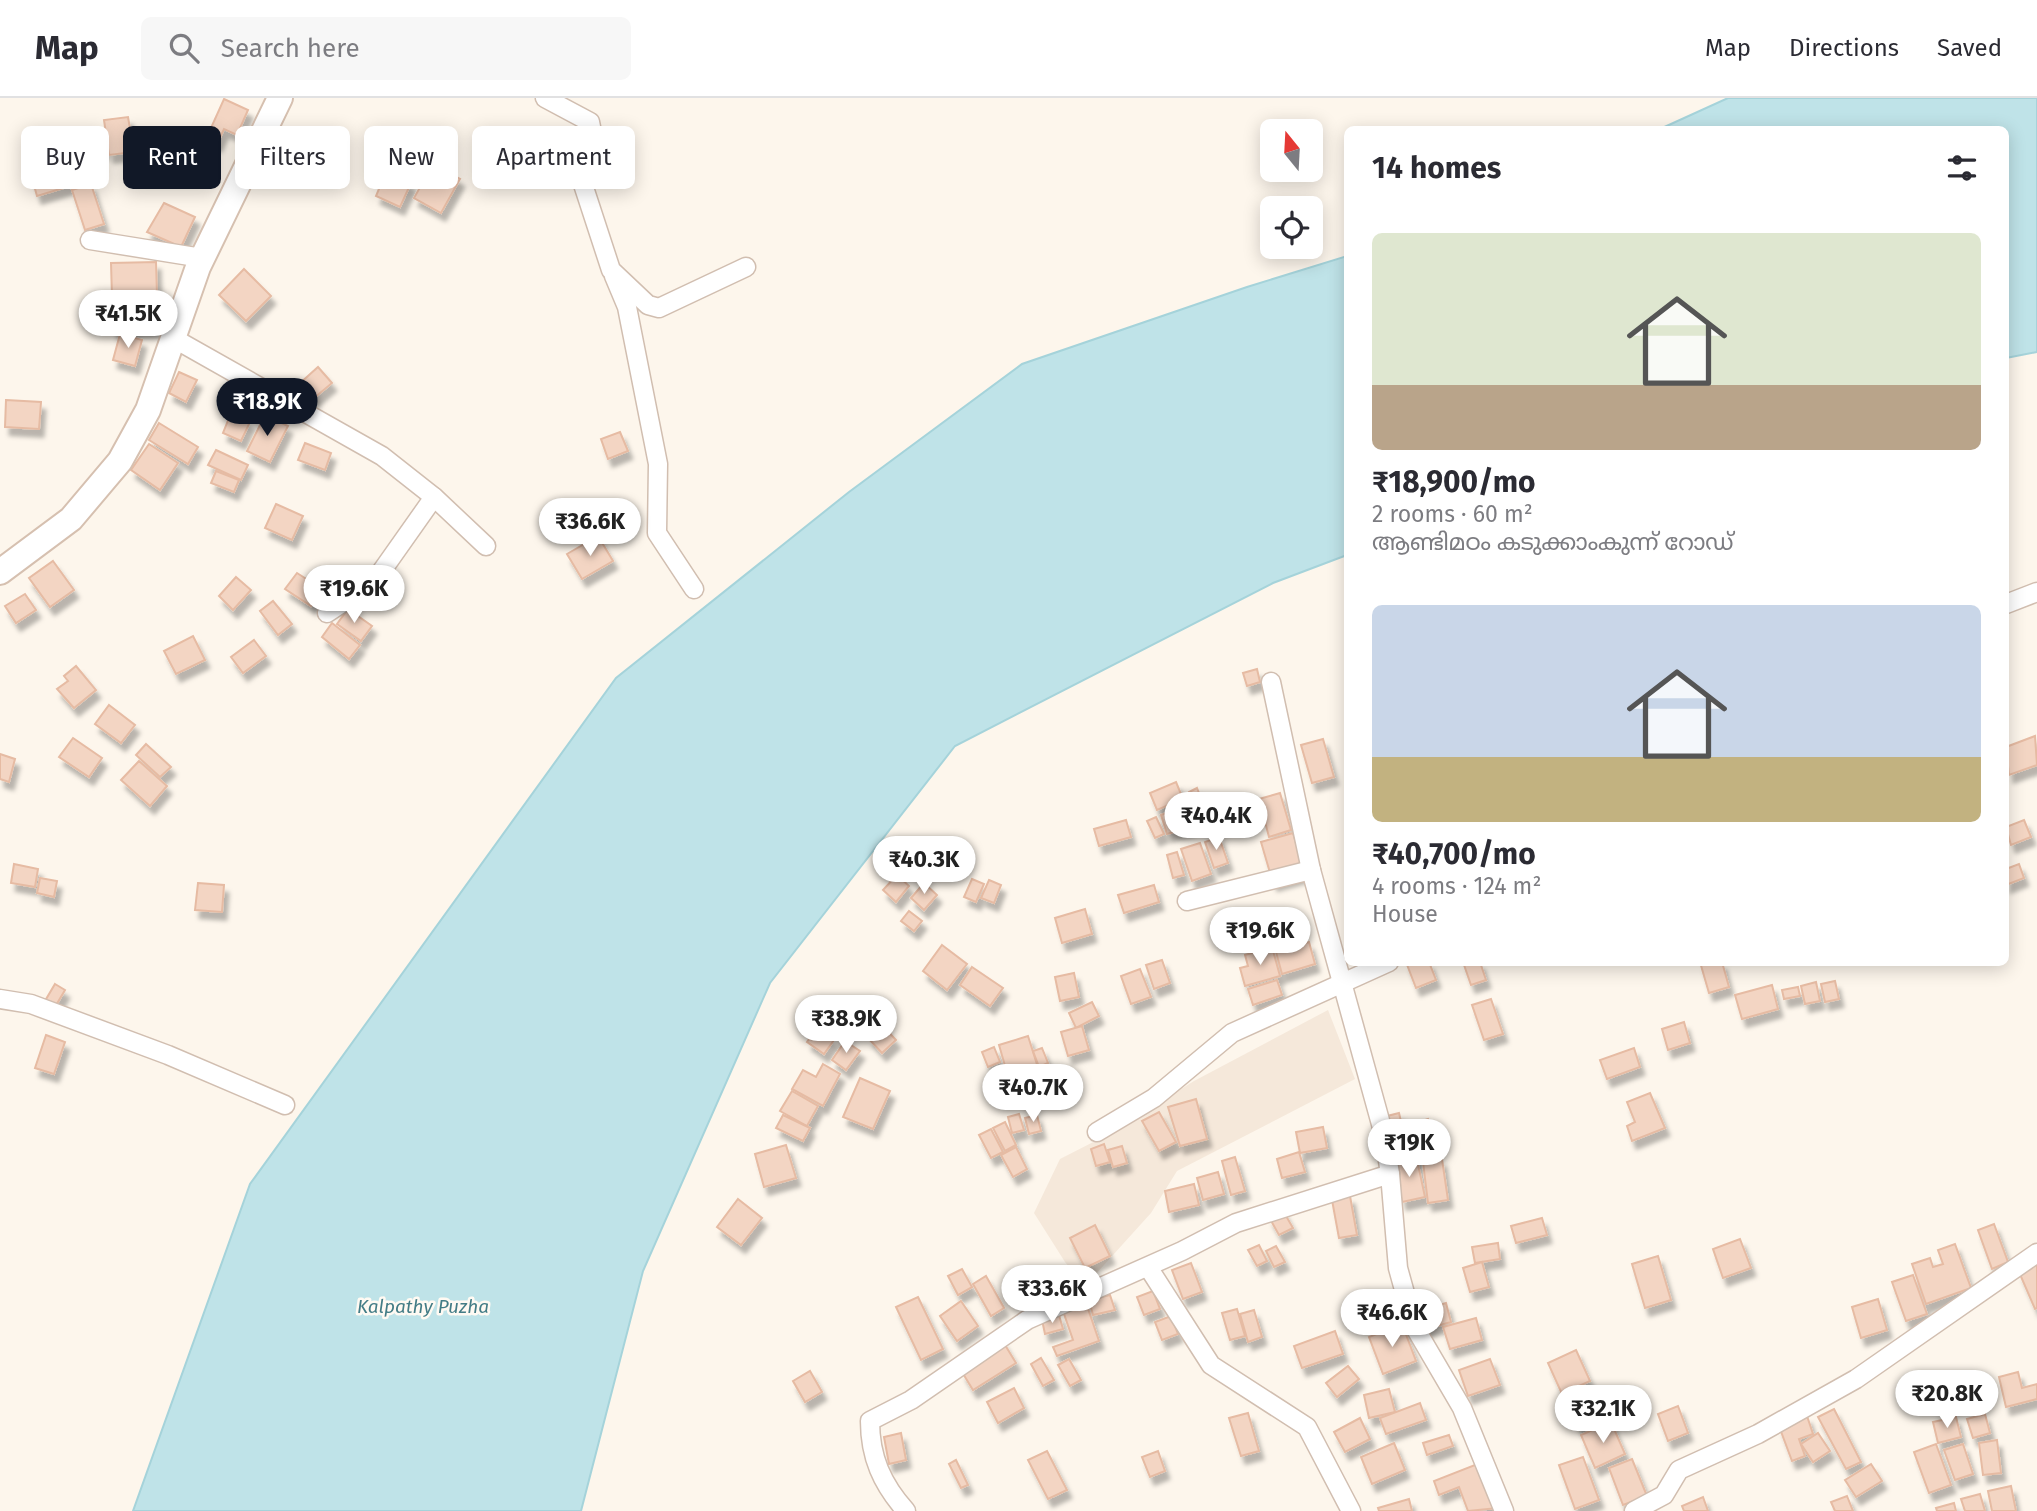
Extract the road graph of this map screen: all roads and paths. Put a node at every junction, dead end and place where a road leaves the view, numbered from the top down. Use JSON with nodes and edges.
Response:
{"nodes":[{"id":1,"x":280,"y":98,"type":"edge"},
{"id":2,"x":545,"y":98,"type":"edge"},
{"id":3,"x":90,"y":240,"type":"dead end"},
{"id":4,"x":202,"y":258,"type":"junction"},
{"id":5,"x":746,"y":267,"type":"dead end"},
{"id":6,"x":611,"y":270,"type":"junction"},
{"id":7,"x":173,"y":338,"type":"junction"},
{"id":8,"x":434,"y":497,"type":"junction"},
{"id":9,"x":486,"y":546,"type":"dead end"},
{"id":10,"x":0,"y":572,"type":"edge"},
{"id":11,"x":694,"y":589,"type":"dead end"},
{"id":12,"x":2037,"y":592,"type":"edge"},
{"id":13,"x":2009,"y":603,"type":"edge"},
{"id":14,"x":327,"y":613,"type":"dead end"},
{"id":15,"x":1271,"y":682,"type":"dead end"},
{"id":16,"x":1311,"y":870,"type":"junction"},
{"id":17,"x":1187,"y":901,"type":"dead end"},
{"id":18,"x":1380,"y":966,"type":"edge"},
{"id":19,"x":1340,"y":983,"type":"junction"},
{"id":20,"x":0,"y":999,"type":"edge"},
{"id":21,"x":285,"y":1105,"type":"dead end"},
{"id":22,"x":1097,"y":1132,"type":"dead end"},
{"id":23,"x":1390,"y":1174,"type":"junction"},
{"id":24,"x":2037,"y":1253,"type":"edge"},
{"id":25,"x":1148,"y":1266,"type":"junction"},
{"id":26,"x":906,"y":1511,"type":"edge"},
{"id":27,"x":1351,"y":1511,"type":"edge"},
{"id":28,"x":1504,"y":1511,"type":"edge"},
{"id":29,"x":1634,"y":1511,"type":"edge"}],
"edges":[{"from":1,"to":4,"type":"street"},
{"from":2,"to":6,"type":"street"},
{"from":3,"to":4,"type":"street"},
{"from":4,"to":7,"type":"street"},
{"from":5,"to":6,"type":"street"},
{"from":6,"to":11,"type":"street"},
{"from":7,"to":8,"type":"street"},
{"from":7,"to":10,"type":"street"},
{"from":8,"to":9,"type":"street"},
{"from":8,"to":14,"type":"street"},
{"from":12,"to":13,"type":"street"},
{"from":15,"to":16,"type":"street"},
{"from":16,"to":17,"type":"street"},
{"from":16,"to":19,"type":"street"},
{"from":18,"to":19,"type":"street"},
{"from":19,"to":22,"type":"street"},
{"from":19,"to":23,"type":"street"},
{"from":20,"to":21,"type":"street"},
{"from":23,"to":25,"type":"street"},
{"from":23,"to":28,"type":"street"},
{"from":24,"to":29,"type":"street"},
{"from":25,"to":26,"type":"street"},
{"from":25,"to":27,"type":"street"}]}
